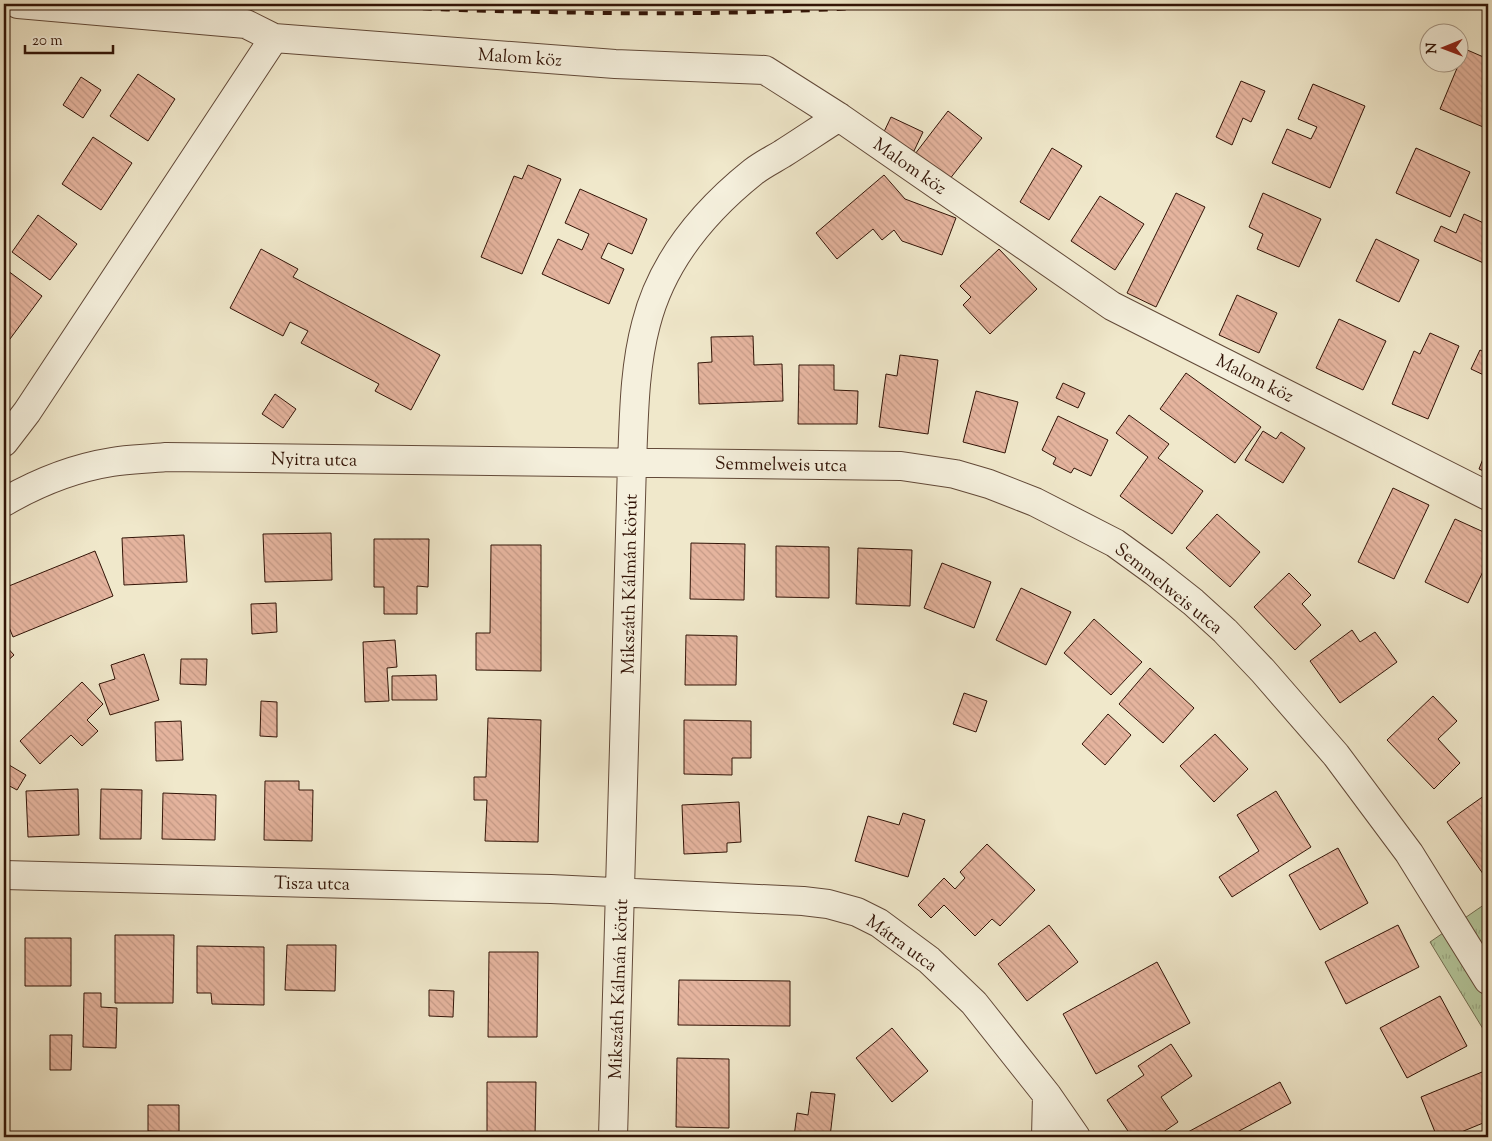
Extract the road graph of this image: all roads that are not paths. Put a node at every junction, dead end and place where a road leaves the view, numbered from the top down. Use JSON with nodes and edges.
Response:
{"nodes":[{"id":1,"x":18,"y":4,"type":"edge"},
{"id":2,"x":274,"y":38,"type":"junction"},
{"id":3,"x":839,"y":117,"type":"junction"},
{"id":4,"x":4,"y":442,"type":"edge"},
{"id":5,"x":632,"y":463,"type":"junction"},
{"id":6,"x":1488,"y":496,"type":"edge"},
{"id":7,"x":4,"y":502,"type":"edge"},
{"id":8,"x":4,"y":875,"type":"edge"},
{"id":9,"x":621,"y":893,"type":"junction"},
{"id":10,"x":1488,"y":980,"type":"edge"},
{"id":11,"x":1047,"y":1096,"type":"junction"},
{"id":12,"x":613,"y":1137,"type":"edge"},
{"id":13,"x":1046,"y":1137,"type":"edge"},
{"id":14,"x":1076,"y":1137,"type":"edge"}],
"edges":[{"from":1,"to":2,"type":"street"},
{"from":2,"to":3,"type":"street","name":"Malom köz"},
{"from":2,"to":4,"type":"street"},
{"from":3,"to":5,"type":"street","name":"Mikszáth Kálmán körút"},
{"from":3,"to":6,"type":"street","name":"Malom köz"},
{"from":5,"to":7,"type":"street","name":"Nyitra utca"},
{"from":5,"to":9,"type":"street","name":"Mikszáth Kálmán körút"},
{"from":5,"to":10,"type":"street","name":"Semmelweis utca"},
{"from":8,"to":9,"type":"street","name":"Tisza utca"},
{"from":9,"to":11,"type":"street","name":"Mátra utca"},
{"from":9,"to":12,"type":"street","name":"Mikszáth Kálmán körút"},
{"from":11,"to":13,"type":"street"},
{"from":11,"to":14,"type":"street","name":"Mátra utca"}]}
